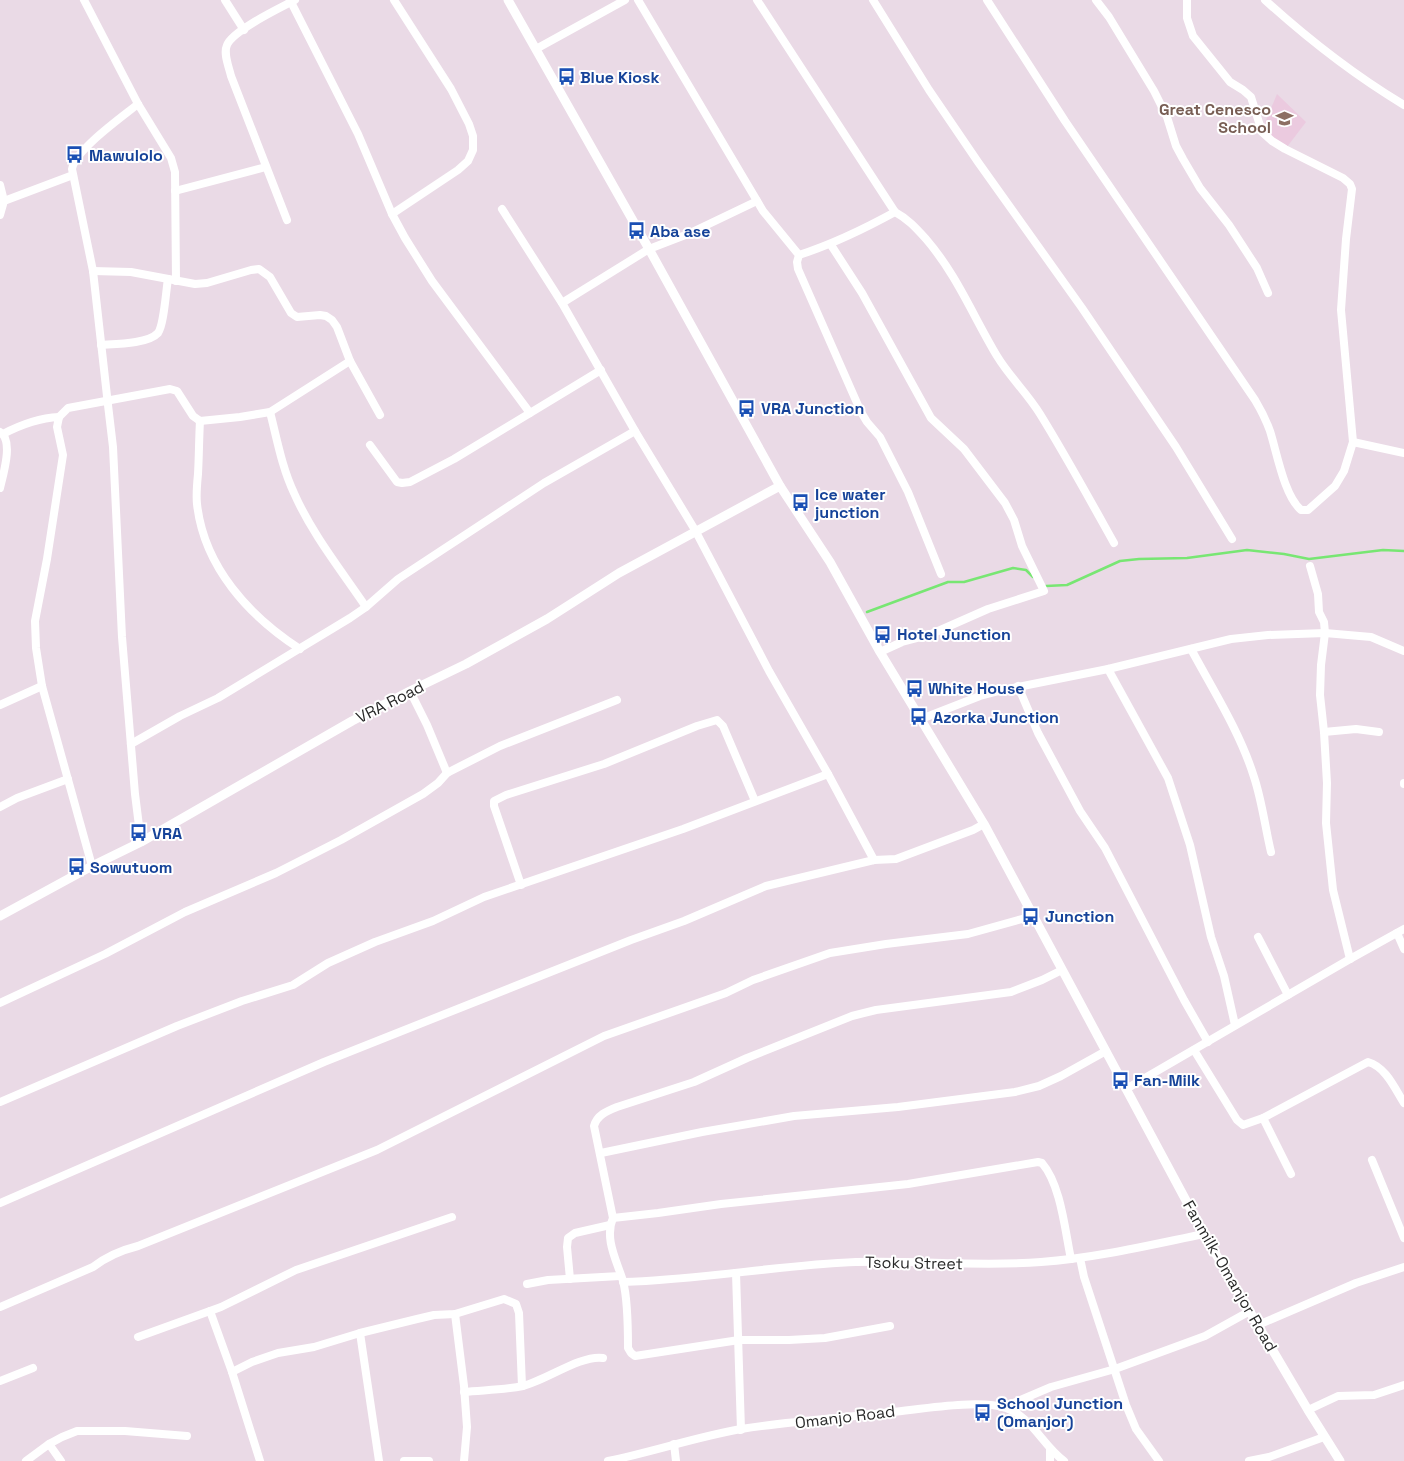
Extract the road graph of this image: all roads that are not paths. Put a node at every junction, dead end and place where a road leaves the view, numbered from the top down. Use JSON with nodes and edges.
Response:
{"nodes":[{"id":1,"x":84,"y":0,"type":"edge"},
{"id":2,"x":225,"y":0,"type":"edge"},
{"id":3,"x":394,"y":0,"type":"edge"},
{"id":4,"x":508,"y":0,"type":"edge"},
{"id":5,"x":625,"y":0,"type":"edge"},
{"id":6,"x":638,"y":0,"type":"edge"},
{"id":7,"x":757,"y":0,"type":"edge"},
{"id":8,"x":873,"y":0,"type":"edge"},
{"id":9,"x":987,"y":0,"type":"edge"},
{"id":10,"x":1096,"y":0,"type":"edge"},
{"id":11,"x":1187,"y":0,"type":"edge"},
{"id":12,"x":1265,"y":0,"type":"edge"},
{"id":13,"x":293,"y":1,"type":"edge"},
{"id":14,"x":244,"y":30,"type":"junction"},
{"id":15,"x":536,"y":49,"type":"junction"},
{"id":16,"x":138,"y":104,"type":"junction"},
{"id":17,"x":1404,"y":105,"type":"edge"},
{"id":18,"x":266,"y":167,"type":"junction"},
{"id":19,"x":73,"y":175,"type":"junction"},
{"id":20,"x":0,"y":185,"type":"edge"},
{"id":21,"x":175,"y":191,"type":"junction"},
{"id":22,"x":4,"y":201,"type":"junction"},
{"id":23,"x":757,"y":201,"type":"junction"},
{"id":24,"x":502,"y":210,"type":"dead end"},
{"id":25,"x":895,"y":212,"type":"junction"},
{"id":26,"x":392,"y":214,"type":"junction"},
{"id":27,"x":0,"y":215,"type":"edge"},
{"id":28,"x":287,"y":220,"type":"dead end"},
{"id":29,"x":831,"y":245,"type":"junction"},
{"id":30,"x":649,"y":249,"type":"junction"},
{"id":31,"x":799,"y":256,"type":"junction"},
{"id":32,"x":94,"y":271,"type":"junction"},
{"id":33,"x":172,"y":280,"type":"junction"},
{"id":34,"x":1268,"y":293,"type":"dead end"},
{"id":35,"x":562,"y":303,"type":"junction"},
{"id":36,"x":101,"y":345,"type":"junction"},
{"id":37,"x":350,"y":360,"type":"junction"},
{"id":38,"x":601,"y":370,"type":"junction"},
{"id":39,"x":108,"y":401,"type":"junction"},
{"id":40,"x":270,"y":412,"type":"junction"},
{"id":41,"x":530,"y":413,"type":"junction"},
{"id":42,"x":380,"y":415,"type":"dead end"},
{"id":43,"x":60,"y":417,"type":"junction"},
{"id":44,"x":200,"y":421,"type":"junction"},
{"id":45,"x":635,"y":431,"type":"junction"},
{"id":46,"x":2,"y":433,"type":"edge"},
{"id":47,"x":1353,"y":442,"type":"junction"},
{"id":48,"x":370,"y":445,"type":"dead end"},
{"id":49,"x":1404,"y":453,"type":"edge"},
{"id":50,"x":780,"y":486,"type":"junction"},
{"id":51,"x":0,"y":488,"type":"edge"},
{"id":52,"x":695,"y":530,"type":"junction"},
{"id":53,"x":1232,"y":539,"type":"dead end"},
{"id":54,"x":1114,"y":543,"type":"dead end"},
{"id":55,"x":1310,"y":566,"type":"dead end"},
{"id":56,"x":941,"y":574,"type":"dead end"},
{"id":57,"x":366,"y":607,"type":"junction"},
{"id":58,"x":1326,"y":634,"type":"junction"},
{"id":59,"x":300,"y":648,"type":"junction"},
{"id":60,"x":1191,"y":649,"type":"junction"},
{"id":61,"x":1404,"y":651,"type":"edge"},
{"id":62,"x":880,"y":652,"type":"junction"},
{"id":63,"x":1108,"y":669,"type":"junction"},
{"id":64,"x":42,"y":686,"type":"junction"},
{"id":65,"x":1018,"y":686,"type":"junction"},
{"id":66,"x":410,"y":691,"type":"junction"},
{"id":67,"x":617,"y":700,"type":"dead end"},
{"id":68,"x":0,"y":705,"type":"edge"},
{"id":69,"x":922,"y":720,"type":"junction"},
{"id":70,"x":1324,"y":732,"type":"junction"},
{"id":71,"x":1379,"y":732,"type":"dead end"},
{"id":72,"x":131,"y":744,"type":"junction"},
{"id":73,"x":447,"y":773,"type":"junction"},
{"id":74,"x":828,"y":774,"type":"junction"},
{"id":75,"x":68,"y":779,"type":"junction"},
{"id":76,"x":756,"y":801,"type":"junction"},
{"id":77,"x":0,"y":807,"type":"edge"},
{"id":78,"x":984,"y":824,"type":"junction"},
{"id":79,"x":141,"y":842,"type":"junction"},
{"id":80,"x":1271,"y":852,"type":"dead end"},
{"id":81,"x":874,"y":860,"type":"junction"},
{"id":82,"x":92,"y":866,"type":"junction"},
{"id":83,"x":521,"y":885,"type":"junction"},
{"id":84,"x":0,"y":916,"type":"edge"},
{"id":85,"x":1033,"y":916,"type":"junction"},
{"id":86,"x":1401,"y":931,"type":"edge"},
{"id":87,"x":1258,"y":938,"type":"dead end"},
{"id":88,"x":1404,"y":949,"type":"edge"},
{"id":89,"x":1350,"y":959,"type":"junction"},
{"id":90,"x":1062,"y":970,"type":"junction"},
{"id":91,"x":1288,"y":995,"type":"junction"},
{"id":92,"x":0,"y":1003,"type":"edge"},
{"id":93,"x":1235,"y":1025,"type":"junction"},
{"id":94,"x":1208,"y":1042,"type":"junction"},
{"id":95,"x":1194,"y":1050,"type":"junction"},
{"id":96,"x":1106,"y":1051,"type":"junction"},
{"id":97,"x":1126,"y":1089,"type":"junction"},
{"id":98,"x":0,"y":1102,"type":"edge"},
{"id":99,"x":1404,"y":1103,"type":"edge"},
{"id":100,"x":1263,"y":1118,"type":"junction"},
{"id":101,"x":601,"y":1153,"type":"junction"},
{"id":102,"x":1372,"y":1160,"type":"dead end"},
{"id":103,"x":1291,"y":1174,"type":"dead end"},
{"id":104,"x":0,"y":1203,"type":"edge"},
{"id":105,"x":452,"y":1217,"type":"dead end"},
{"id":106,"x":611,"y":1222,"type":"junction"},
{"id":107,"x":1204,"y":1234,"type":"junction"},
{"id":108,"x":1404,"y":1238,"type":"edge"},
{"id":109,"x":1080,"y":1258,"type":"junction"},
{"id":110,"x":1071,"y":1259,"type":"junction"},
{"id":111,"x":1404,"y":1268,"type":"edge"},
{"id":112,"x":736,"y":1273,"type":"junction"},
{"id":113,"x":570,"y":1279,"type":"junction"},
{"id":114,"x":621,"y":1279,"type":"junction"},
{"id":115,"x":527,"y":1284,"type":"dead end"},
{"id":116,"x":0,"y":1307,"type":"edge"},
{"id":117,"x":1250,"y":1311,"type":"junction"},
{"id":118,"x":210,"y":1312,"type":"junction"},
{"id":119,"x":455,"y":1314,"type":"junction"},
{"id":120,"x":1258,"y":1325,"type":"junction"},
{"id":121,"x":890,"y":1326,"type":"dead end"},
{"id":122,"x":360,"y":1333,"type":"junction"},
{"id":123,"x":138,"y":1336,"type":"dead end"},
{"id":124,"x":739,"y":1340,"type":"junction"},
{"id":125,"x":603,"y":1358,"type":"dead end"},
{"id":126,"x":32,"y":1368,"type":"dead end"},
{"id":127,"x":1115,"y":1369,"type":"junction"},
{"id":128,"x":232,"y":1372,"type":"junction"},
{"id":129,"x":0,"y":1381,"type":"edge"},
{"id":130,"x":1404,"y":1385,"type":"edge"},
{"id":131,"x":522,"y":1386,"type":"junction"},
{"id":132,"x":464,"y":1392,"type":"junction"},
{"id":133,"x":1004,"y":1407,"type":"junction"},
{"id":134,"x":1308,"y":1410,"type":"junction"},
{"id":135,"x":741,"y":1430,"type":"junction"},
{"id":136,"x":187,"y":1436,"type":"dead end"},
{"id":137,"x":1324,"y":1437,"type":"junction"},
{"id":138,"x":49,"y":1444,"type":"junction"},
{"id":139,"x":674,"y":1444,"type":"junction"},
{"id":140,"x":1050,"y":1449,"type":"junction"},
{"id":141,"x":1261,"y":1460,"type":"edge"},
{"id":142,"x":26,"y":1461,"type":"edge"},
{"id":143,"x":61,"y":1461,"type":"edge"},
{"id":144,"x":260,"y":1461,"type":"edge"},
{"id":145,"x":379,"y":1461,"type":"edge"},
{"id":146,"x":404,"y":1461,"type":"edge"},
{"id":147,"x":429,"y":1461,"type":"edge"},
{"id":148,"x":464,"y":1461,"type":"edge"},
{"id":149,"x":608,"y":1461,"type":"edge"},
{"id":150,"x":676,"y":1461,"type":"edge"},
{"id":151,"x":1050,"y":1461,"type":"edge"},
{"id":152,"x":1064,"y":1461,"type":"edge"},
{"id":153,"x":1159,"y":1461,"type":"edge"},
{"id":154,"x":1249,"y":1461,"type":"edge"},
{"id":155,"x":1340,"y":1461,"type":"edge"}],
"edges":[{"from":1,"to":16,"type":"street"},
{"from":2,"to":14,"type":"street"},
{"from":3,"to":26,"type":"street"},
{"from":4,"to":15,"type":"street","name":"Fanmilk-Omanjor Road"},
{"from":5,"to":15,"type":"street"},
{"from":6,"to":23,"type":"street"},
{"from":7,"to":25,"type":"street"},
{"from":8,"to":53,"type":"street"},
{"from":9,"to":47,"type":"street"},
{"from":10,"to":34,"type":"street"},
{"from":11,"to":47,"type":"street"},
{"from":12,"to":17,"type":"street"},
{"from":13,"to":14,"type":"street"},
{"from":13,"to":26,"type":"street"},
{"from":14,"to":18,"type":"street"},
{"from":15,"to":30,"type":"street","name":"Fanmilk-Omanjor Road"},
{"from":16,"to":19,"type":"street"},
{"from":16,"to":21,"type":"street"},
{"from":18,"to":21,"type":"street"},
{"from":18,"to":28,"type":"street"},
{"from":19,"to":22,"type":"street"},
{"from":19,"to":32,"type":"street"},
{"from":20,"to":22,"type":"street"},
{"from":21,"to":33,"type":"street"},
{"from":22,"to":27,"type":"street"},
{"from":23,"to":30,"type":"street"},
{"from":23,"to":31,"type":"street"},
{"from":24,"to":35,"type":"street"},
{"from":25,"to":29,"type":"street"},
{"from":25,"to":54,"type":"street"},
{"from":26,"to":41,"type":"street"},
{"from":29,"to":31,"type":"street"},
{"from":29,"to":62,"type":"street"},
{"from":30,"to":35,"type":"street"},
{"from":30,"to":50,"type":"street","name":"Fanmilk-Omanjor Road"},
{"from":31,"to":56,"type":"street"},
{"from":32,"to":33,"type":"street"},
{"from":32,"to":36,"type":"street"},
{"from":33,"to":36,"type":"street"},
{"from":33,"to":37,"type":"street"},
{"from":35,"to":38,"type":"street"},
{"from":36,"to":39,"type":"street"},
{"from":37,"to":40,"type":"street"},
{"from":37,"to":42,"type":"street"},
{"from":38,"to":41,"type":"street"},
{"from":38,"to":45,"type":"street"},
{"from":39,"to":43,"type":"street"},
{"from":39,"to":44,"type":"street"},
{"from":39,"to":72,"type":"street"},
{"from":40,"to":44,"type":"street"},
{"from":40,"to":57,"type":"street"},
{"from":41,"to":48,"type":"street"},
{"from":43,"to":46,"type":"street"},
{"from":43,"to":64,"type":"street"},
{"from":44,"to":59,"type":"street"},
{"from":45,"to":52,"type":"street"},
{"from":45,"to":57,"type":"street"},
{"from":46,"to":51,"type":"street"},
{"from":47,"to":49,"type":"street"},
{"from":50,"to":52,"type":"street","name":"VRA Road"},
{"from":50,"to":62,"type":"street","name":"Fanmilk-Omanjor Road"},
{"from":52,"to":66,"type":"street","name":"VRA Road"},
{"from":52,"to":74,"type":"street"},
{"from":55,"to":58,"type":"street"},
{"from":57,"to":59,"type":"street"},
{"from":58,"to":60,"type":"street"},
{"from":58,"to":61,"type":"street"},
{"from":58,"to":70,"type":"street"},
{"from":59,"to":72,"type":"street"},
{"from":60,"to":63,"type":"street"},
{"from":60,"to":80,"type":"street"},
{"from":62,"to":69,"type":"street","name":"Fanmilk-Omanjor Road"},
{"from":63,"to":65,"type":"street"},
{"from":63,"to":93,"type":"street"},
{"from":64,"to":68,"type":"street"},
{"from":64,"to":75,"type":"street"},
{"from":65,"to":69,"type":"street"},
{"from":65,"to":94,"type":"street"},
{"from":66,"to":73,"type":"street"},
{"from":66,"to":79,"type":"street","name":"VRA Road"},
{"from":67,"to":73,"type":"street"},
{"from":69,"to":78,"type":"street","name":"Fanmilk-Omanjor Road"},
{"from":70,"to":71,"type":"street"},
{"from":70,"to":89,"type":"street"},
{"from":72,"to":79,"type":"street"},
{"from":73,"to":92,"type":"street"},
{"from":74,"to":76,"type":"street"},
{"from":74,"to":81,"type":"street"},
{"from":75,"to":77,"type":"street"},
{"from":75,"to":82,"type":"street"},
{"from":76,"to":83,"type":"street"},
{"from":76,"to":83,"type":"street"},
{"from":78,"to":81,"type":"street"},
{"from":78,"to":85,"type":"street","name":"Fanmilk-Omanjor Road"},
{"from":79,"to":82,"type":"street","name":"VRA Road"},
{"from":81,"to":104,"type":"street"},
{"from":82,"to":84,"type":"street","name":"VRA Road"},
{"from":83,"to":98,"type":"street"},
{"from":85,"to":90,"type":"street","name":"Fanmilk-Omanjor Road"},
{"from":85,"to":116,"type":"street"},
{"from":86,"to":88,"type":"street"},
{"from":86,"to":89,"type":"street"},
{"from":87,"to":91,"type":"street"},
{"from":89,"to":91,"type":"street"},
{"from":90,"to":96,"type":"street","name":"Fanmilk-Omanjor Road"},
{"from":90,"to":101,"type":"street"},
{"from":91,"to":93,"type":"street"},
{"from":93,"to":94,"type":"street"},
{"from":94,"to":95,"type":"street"},
{"from":95,"to":97,"type":"street"},
{"from":95,"to":100,"type":"street"},
{"from":96,"to":97,"type":"street","name":"Fanmilk-Omanjor Road"},
{"from":96,"to":101,"type":"street"},
{"from":97,"to":107,"type":"street","name":"Fanmilk-Omanjor Road"},
{"from":99,"to":100,"type":"street"},
{"from":100,"to":103,"type":"street"},
{"from":101,"to":106,"type":"street"},
{"from":102,"to":108,"type":"street"},
{"from":105,"to":118,"type":"street"},
{"from":106,"to":110,"type":"street"},
{"from":106,"to":113,"type":"street"},
{"from":106,"to":114,"type":"street"},
{"from":107,"to":109,"type":"street","name":"Tsoku Street"},
{"from":107,"to":117,"type":"street","name":"Fanmilk-Omanjor Road"},
{"from":109,"to":110,"type":"street","name":"Tsoku Street"},
{"from":109,"to":127,"type":"street"},
{"from":110,"to":112,"type":"street","name":"Tsoku Street"},
{"from":111,"to":120,"type":"street"},
{"from":112,"to":114,"type":"street","name":"Tsoku Street"},
{"from":112,"to":124,"type":"street"},
{"from":113,"to":114,"type":"street","name":"Tsoku Street"},
{"from":113,"to":115,"type":"street","name":"Tsoku Street"},
{"from":114,"to":124,"type":"street"},
{"from":117,"to":120,"type":"street","name":"Fanmilk-Omanjor Road"},
{"from":117,"to":127,"type":"street"},
{"from":118,"to":123,"type":"street"},
{"from":118,"to":128,"type":"street"},
{"from":119,"to":122,"type":"street"},
{"from":119,"to":131,"type":"street"},
{"from":119,"to":132,"type":"street"},
{"from":120,"to":134,"type":"street","name":"Fanmilk-Omanjor Road"},
{"from":121,"to":124,"type":"street"},
{"from":122,"to":128,"type":"street"},
{"from":122,"to":145,"type":"street"},
{"from":124,"to":135,"type":"street"},
{"from":125,"to":131,"type":"street"},
{"from":126,"to":129,"type":"street"},
{"from":127,"to":133,"type":"street"},
{"from":127,"to":153,"type":"street"},
{"from":128,"to":144,"type":"street"},
{"from":130,"to":134,"type":"street"},
{"from":131,"to":132,"type":"street"},
{"from":132,"to":148,"type":"street"},
{"from":133,"to":135,"type":"street","name":"Omanjo Road"},
{"from":133,"to":140,"type":"street","name":"Omanjo Road"},
{"from":134,"to":137,"type":"street","name":"Fanmilk-Omanjor Road"},
{"from":135,"to":139,"type":"street","name":"Omanjo Road"},
{"from":136,"to":138,"type":"street"},
{"from":137,"to":141,"type":"street"},
{"from":137,"to":155,"type":"street","name":"Fanmilk-Omanjor Road"},
{"from":138,"to":142,"type":"street"},
{"from":138,"to":143,"type":"street"},
{"from":139,"to":149,"type":"street","name":"Omanjo Road"},
{"from":139,"to":150,"type":"street"},
{"from":140,"to":151,"type":"street"},
{"from":140,"to":152,"type":"street","name":"Omanjo Road"},
{"from":141,"to":154,"type":"street"},
{"from":146,"to":147,"type":"street"}]}
